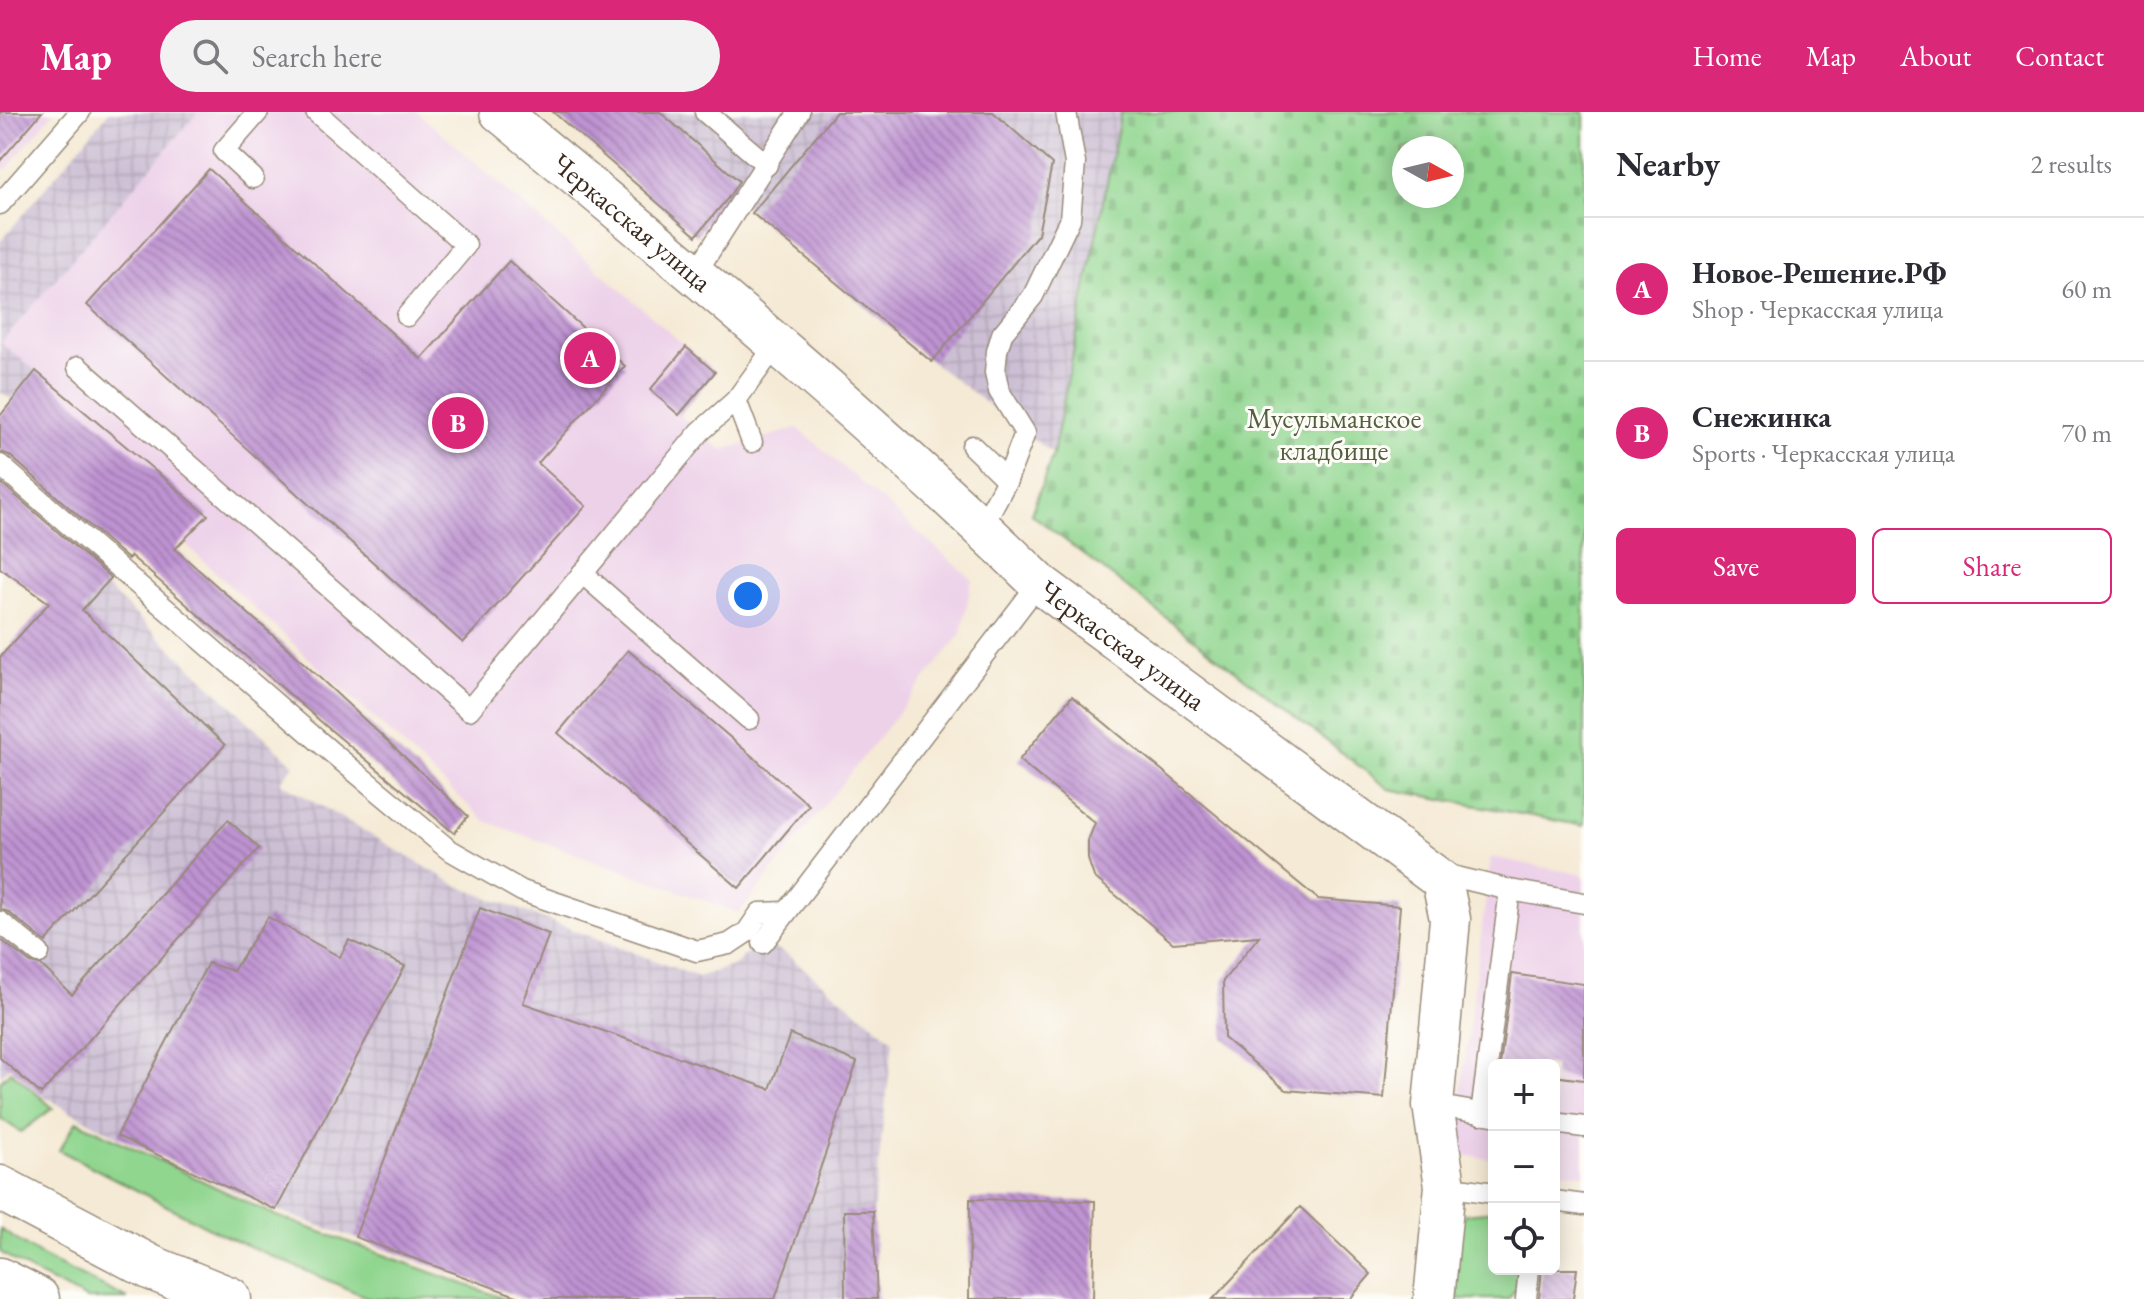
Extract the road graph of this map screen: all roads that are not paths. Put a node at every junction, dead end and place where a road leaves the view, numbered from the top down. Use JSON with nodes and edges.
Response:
{"nodes":[{"id":1,"x":80,"y":112,"type":"edge"},
{"id":2,"x":258,"y":112,"type":"edge"},
{"id":3,"x":316,"y":112,"type":"edge"},
{"id":4,"x":500,"y":112,"type":"edge"},
{"id":5,"x":705,"y":112,"type":"edge"},
{"id":6,"x":799,"y":112,"type":"edge"},
{"id":7,"x":1066,"y":112,"type":"edge"},
{"id":8,"x":767,"y":165,"type":"junction"},
{"id":9,"x":253,"y":178,"type":"dead end"},
{"id":10,"x":0,"y":204,"type":"edge"},
{"id":11,"x":695,"y":274,"type":"junction"},
{"id":12,"x":407,"y":316,"type":"dead end"},
{"id":13,"x":776,"y":345,"type":"junction"},
{"id":14,"x":78,"y":367,"type":"dead end"},
{"id":15,"x":736,"y":400,"type":"junction"},
{"id":16,"x":752,"y":442,"type":"dead end"},
{"id":17,"x":972,"y":446,"type":"dead end"},
{"id":18,"x":0,"y":465,"type":"edge"},
{"id":19,"x":1007,"y":480,"type":"junction"},
{"id":20,"x":982,"y":527,"type":"junction"},
{"id":21,"x":582,"y":573,"type":"junction"},
{"id":22,"x":1039,"y":583,"type":"junction"},
{"id":23,"x":749,"y":719,"type":"dead end"},
{"id":24,"x":1442,"y":881,"type":"junction"},
{"id":25,"x":1510,"y":890,"type":"junction"},
{"id":26,"x":1584,"y":903,"type":"edge"},
{"id":27,"x":786,"y":912,"type":"junction"},
{"id":28,"x":0,"y":922,"type":"edge"},
{"id":29,"x":763,"y":943,"type":"dead end"},
{"id":30,"x":39,"y":953,"type":"dead end"},
{"id":31,"x":1433,"y":1105,"type":"junction"},
{"id":32,"x":1487,"y":1115,"type":"edge"},
{"id":33,"x":1560,"y":1124,"type":"edge"},
{"id":34,"x":1584,"y":1127,"type":"edge"},
{"id":35,"x":1445,"y":1186,"type":"junction"},
{"id":36,"x":0,"y":1188,"type":"edge"},
{"id":37,"x":1488,"y":1192,"type":"edge"},
{"id":38,"x":1560,"y":1202,"type":"edge"},
{"id":39,"x":1584,"y":1205,"type":"edge"},
{"id":40,"x":1528,"y":1275,"type":"edge"},
{"id":41,"x":0,"y":1280,"type":"edge"},
{"id":42,"x":37,"y":1299,"type":"edge"},
{"id":43,"x":229,"y":1299,"type":"edge"},
{"id":44,"x":1434,"y":1299,"type":"edge"},
{"id":45,"x":1526,"y":1299,"type":"edge"}],
"edges":[{"from":1,"to":10,"type":"lane"},
{"from":2,"to":9,"type":"lane"},
{"from":3,"to":12,"type":"lane"},
{"from":4,"to":11,"type":"street","name":"Черкасская улица"},
{"from":5,"to":8,"type":"lane"},
{"from":6,"to":8,"type":"lane"},
{"from":7,"to":19,"type":"lane"},
{"from":8,"to":11,"type":"lane"},
{"from":11,"to":13,"type":"street","name":"Черкасская улица"},
{"from":13,"to":15,"type":"lane"},
{"from":13,"to":20,"type":"street","name":"Черкасская улица"},
{"from":14,"to":21,"type":"lane"},
{"from":15,"to":16,"type":"lane"},
{"from":15,"to":21,"type":"lane"},
{"from":17,"to":19,"type":"lane"},
{"from":18,"to":27,"type":"lane"},
{"from":19,"to":20,"type":"lane"},
{"from":20,"to":22,"type":"street","name":"Черкасская улица"},
{"from":21,"to":23,"type":"lane"},
{"from":22,"to":24,"type":"street","name":"Черкасская улица"},
{"from":22,"to":27,"type":"lane"},
{"from":24,"to":25,"type":"lane"},
{"from":24,"to":31,"type":"street"},
{"from":25,"to":26,"type":"lane"},
{"from":25,"to":32,"type":"lane"},
{"from":27,"to":29,"type":"lane"},
{"from":28,"to":30,"type":"lane"},
{"from":31,"to":32,"type":"lane"},
{"from":31,"to":35,"type":"street"},
{"from":33,"to":34,"type":"lane"},
{"from":35,"to":37,"type":"lane"},
{"from":35,"to":44,"type":"street"},
{"from":36,"to":43,"type":"main road"},
{"from":38,"to":39,"type":"lane"},
{"from":40,"to":45,"type":"lane"},
{"from":41,"to":42,"type":"main road"}]}
